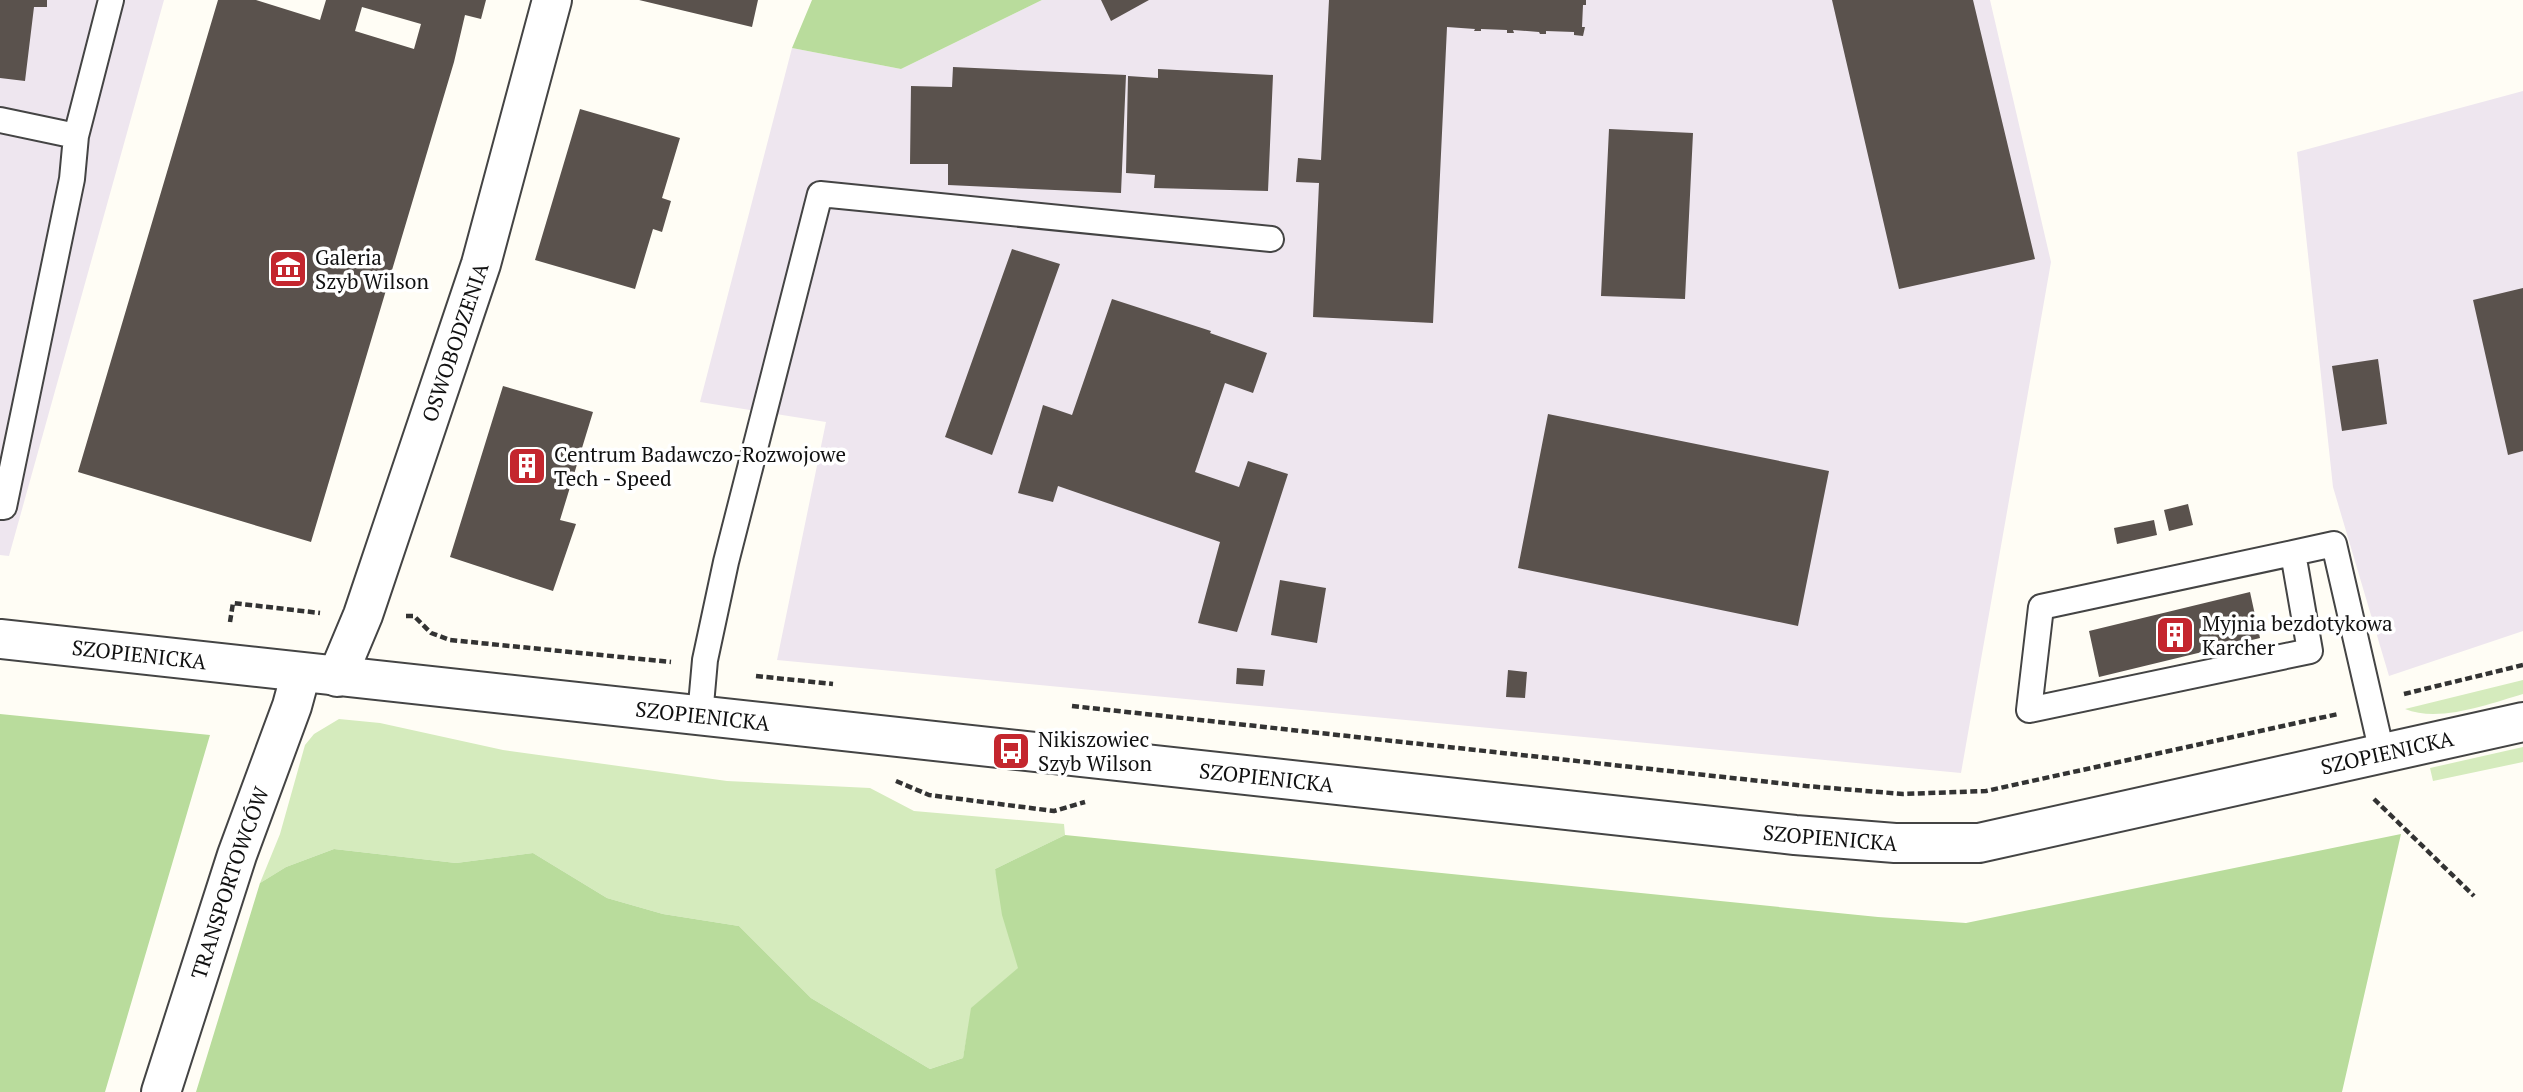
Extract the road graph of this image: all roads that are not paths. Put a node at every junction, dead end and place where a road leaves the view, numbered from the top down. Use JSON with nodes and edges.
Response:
{"nodes":[{"id":1,"x":111,"y":0,"type":"edge"},
{"id":2,"x":552,"y":0,"type":"edge"},
{"id":3,"x":0,"y":120,"type":"edge"},
{"id":4,"x":76,"y":136,"type":"junction"},
{"id":5,"x":1271,"y":239,"type":"dead end"},
{"id":6,"x":0,"y":507,"type":"edge"},
{"id":7,"x":2293,"y":552,"type":"junction"},
{"id":8,"x":0,"y":639,"type":"edge"},
{"id":9,"x":319,"y":675,"type":"junction"},
{"id":10,"x":700,"y":716,"type":"junction"},
{"id":11,"x":2523,"y":722,"type":"edge"},
{"id":12,"x":2382,"y":753,"type":"junction"},
{"id":13,"x":161,"y":1092,"type":"edge"}],
"edges":[{"from":1,"to":4,"type":"lane"},
{"from":2,"to":9,"type":"street","name":"OSWOBODZENIA"},
{"from":3,"to":4,"type":"lane"},
{"from":4,"to":6,"type":"lane"},
{"from":5,"to":10,"type":"lane"},
{"from":7,"to":7,"type":"lane"},
{"from":7,"to":12,"type":"lane"},
{"from":8,"to":9,"type":"street","name":"SZOPIENICKA"},
{"from":9,"to":10,"type":"street","name":"SZOPIENICKA"},
{"from":9,"to":13,"type":"street","name":"TRANSPORTOWCÓW"},
{"from":10,"to":12,"type":"street","name":"SZOPIENICKA"},
{"from":11,"to":12,"type":"street","name":"SZOPIENICKA"}]}
